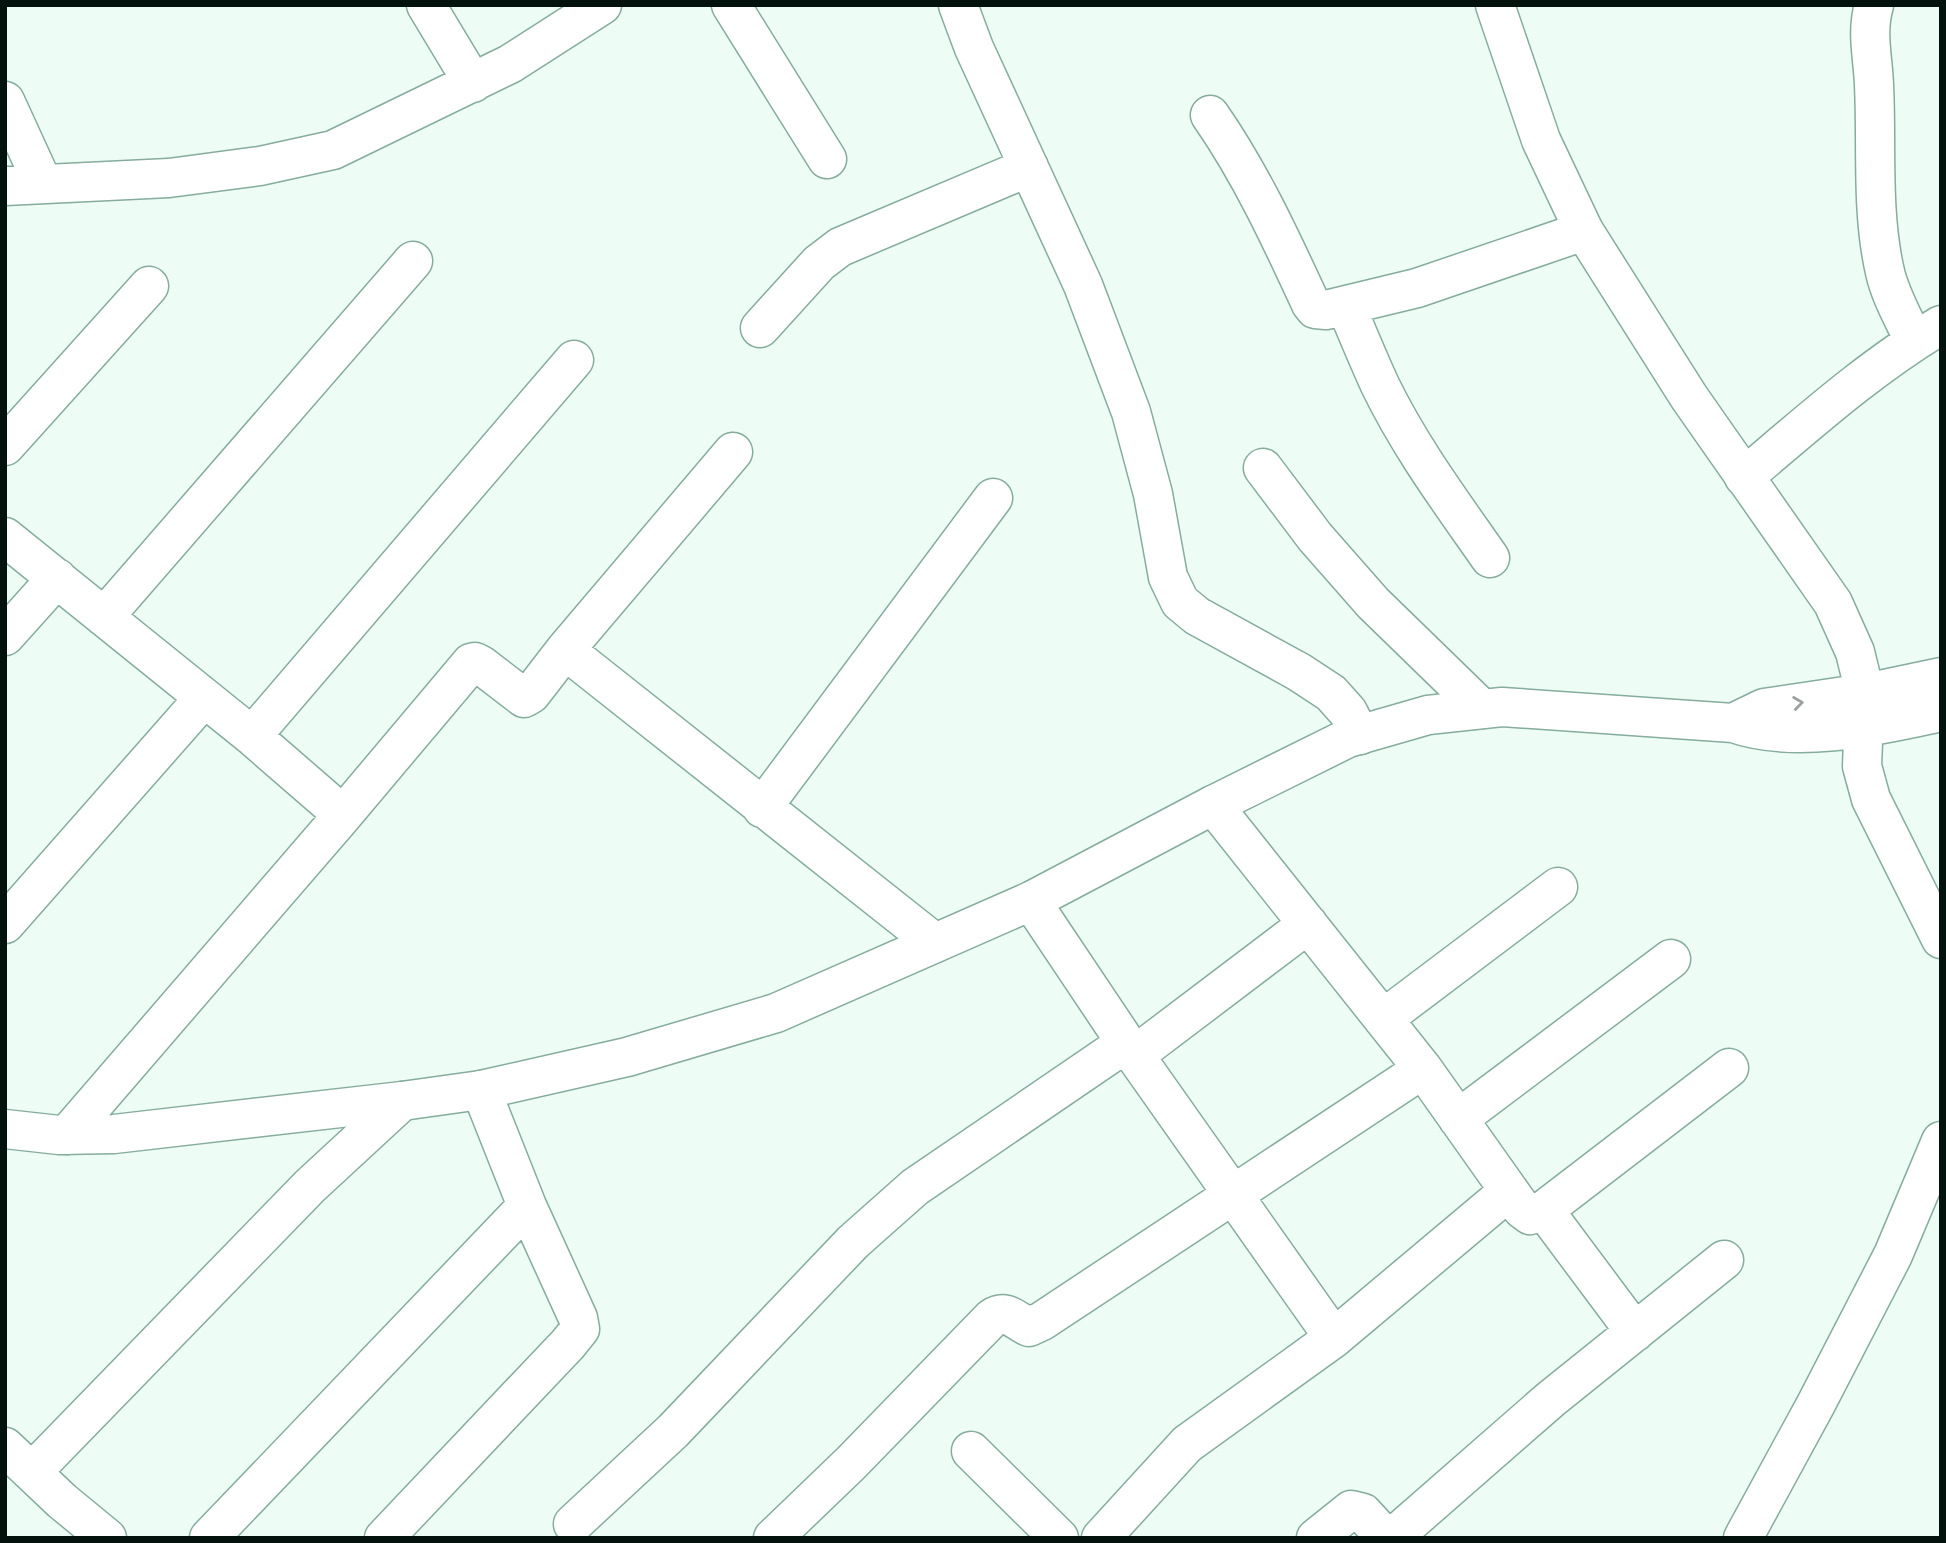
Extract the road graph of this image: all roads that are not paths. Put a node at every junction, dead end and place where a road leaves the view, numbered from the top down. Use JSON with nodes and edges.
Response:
{"nodes":[{"id":1,"x":426,"y":5,"type":"edge"},
{"id":2,"x":602,"y":5,"type":"edge"},
{"id":3,"x":731,"y":5,"type":"edge"},
{"id":4,"x":958,"y":5,"type":"edge"},
{"id":5,"x":1494,"y":5,"type":"edge"},
{"id":6,"x":1874,"y":5,"type":"edge"},
{"id":7,"x":473,"y":83,"type":"junction"},
{"id":8,"x":5,"y":101,"type":"edge"},
{"id":9,"x":1210,"y":115,"type":"dead end"},
{"id":10,"x":827,"y":159,"type":"dead end"},
{"id":11,"x":1029,"y":167,"type":"junction"},
{"id":12,"x":43,"y":184,"type":"junction"},
{"id":13,"x":5,"y":186,"type":"edge"},
{"id":14,"x":1584,"y":231,"type":"junction"},
{"id":15,"x":413,"y":261,"type":"dead end"},
{"id":16,"x":149,"y":286,"type":"dead end"},
{"id":17,"x":1346,"y":306,"type":"junction"},
{"id":18,"x":760,"y":328,"type":"dead end"},
{"id":19,"x":1927,"y":333,"type":"edge"},
{"id":20,"x":574,"y":360,"type":"dead end"},
{"id":21,"x":5,"y":446,"type":"edge"},
{"id":22,"x":733,"y":452,"type":"dead end"},
{"id":23,"x":1263,"y":468,"type":"dead end"},
{"id":24,"x":1744,"y":477,"type":"junction"},
{"id":25,"x":993,"y":498,"type":"dead end"},
{"id":26,"x":5,"y":537,"type":"edge"},
{"id":27,"x":1490,"y":558,"type":"dead end"},
{"id":28,"x":57,"y":578,"type":"junction"},
{"id":29,"x":104,"y":617,"type":"junction"},
{"id":30,"x":5,"y":636,"type":"edge"},
{"id":31,"x":565,"y":650,"type":"junction"},
{"id":32,"x":1941,"y":677,"type":"edge"},
{"id":33,"x":204,"y":698,"type":"junction"},
{"id":34,"x":1482,"y":709,"type":"junction"},
{"id":35,"x":1864,"y":711,"type":"junction"},
{"id":36,"x":1941,"y":712,"type":"edge"},
{"id":37,"x":1360,"y":735,"type":"junction"},
{"id":38,"x":252,"y":736,"type":"junction"},
{"id":39,"x":1213,"y":805,"type":"junction"},
{"id":40,"x":762,"y":808,"type":"junction"},
{"id":41,"x":343,"y":814,"type":"junction"},
{"id":42,"x":1558,"y":887,"type":"dead end"},
{"id":43,"x":1031,"y":901,"type":"junction"},
{"id":44,"x":5,"y":924,"type":"edge"},
{"id":45,"x":1308,"y":924,"type":"junction"},
{"id":46,"x":1941,"y":939,"type":"edge"},
{"id":47,"x":935,"y":943,"type":"junction"},
{"id":48,"x":1671,"y":958,"type":"dead end"},
{"id":49,"x":1383,"y":1019,"type":"junction"},
{"id":50,"x":1131,"y":1049,"type":"junction"},
{"id":51,"x":1729,"y":1068,"type":"dead end"},
{"id":52,"x":1423,"y":1069,"type":"junction"},
{"id":53,"x":481,"y":1090,"type":"junction"},
{"id":54,"x":402,"y":1101,"type":"junction"},
{"id":55,"x":1458,"y":1119,"type":"junction"},
{"id":56,"x":5,"y":1129,"type":"edge"},
{"id":57,"x":67,"y":1135,"type":"junction"},
{"id":58,"x":1941,"y":1141,"type":"edge"},
{"id":59,"x":1509,"y":1191,"type":"junction"},
{"id":60,"x":1233,"y":1196,"type":"junction"},
{"id":61,"x":527,"y":1206,"type":"junction"},
{"id":62,"x":1544,"y":1210,"type":"junction"},
{"id":63,"x":1724,"y":1260,"type":"dead end"},
{"id":64,"x":1635,"y":1332,"type":"junction"},
{"id":65,"x":1334,"y":1338,"type":"junction"},
{"id":66,"x":971,"y":1451,"type":"dead end"},
{"id":67,"x":19,"y":1459,"type":"edge"},
{"id":68,"x":573,"y":1524,"type":"dead end"},
{"id":69,"x":107,"y":1538,"type":"edge"},
{"id":70,"x":209,"y":1538,"type":"edge"},
{"id":71,"x":384,"y":1538,"type":"edge"},
{"id":72,"x":773,"y":1538,"type":"edge"},
{"id":73,"x":1059,"y":1538,"type":"edge"},
{"id":74,"x":1101,"y":1538,"type":"edge"},
{"id":75,"x":1317,"y":1538,"type":"edge"},
{"id":76,"x":1386,"y":1538,"type":"edge"},
{"id":77,"x":1392,"y":1538,"type":"edge"},
{"id":78,"x":1743,"y":1538,"type":"edge"}],
"edges":[{"from":1,"to":7,"type":"street"},
{"from":2,"to":7,"type":"street"},
{"from":3,"to":10,"type":"street"},
{"from":4,"to":11,"type":"street"},
{"from":5,"to":14,"type":"street"},
{"from":6,"to":19,"type":"street"},
{"from":7,"to":12,"type":"street"},
{"from":8,"to":12,"type":"street"},
{"from":9,"to":17,"type":"street"},
{"from":11,"to":18,"type":"street"},
{"from":11,"to":37,"type":"street"},
{"from":12,"to":13,"type":"street"},
{"from":14,"to":17,"type":"street"},
{"from":14,"to":24,"type":"street"},
{"from":15,"to":29,"type":"street"},
{"from":16,"to":21,"type":"street"},
{"from":17,"to":27,"type":"street"},
{"from":19,"to":24,"type":"street"},
{"from":20,"to":38,"type":"street"},
{"from":22,"to":31,"type":"street"},
{"from":23,"to":34,"type":"street"},
{"from":24,"to":35,"type":"street"},
{"from":25,"to":40,"type":"street"},
{"from":26,"to":28,"type":"street"},
{"from":28,"to":29,"type":"street"},
{"from":28,"to":30,"type":"street"},
{"from":29,"to":33,"type":"street"},
{"from":31,"to":40,"type":"street"},
{"from":31,"to":41,"type":"street"},
{"from":32,"to":35,"type":"street"},
{"from":33,"to":38,"type":"street"},
{"from":33,"to":44,"type":"street"},
{"from":34,"to":35,"type":"street"},
{"from":34,"to":37,"type":"street"},
{"from":35,"to":36,"type":"street"},
{"from":35,"to":46,"type":"street"},
{"from":37,"to":39,"type":"street"},
{"from":38,"to":41,"type":"street"},
{"from":39,"to":43,"type":"street"},
{"from":39,"to":45,"type":"street"},
{"from":40,"to":47,"type":"street"},
{"from":41,"to":57,"type":"street"},
{"from":42,"to":49,"type":"street"},
{"from":43,"to":47,"type":"street"},
{"from":43,"to":50,"type":"street"},
{"from":45,"to":49,"type":"street"},
{"from":45,"to":50,"type":"street"},
{"from":47,"to":53,"type":"street"},
{"from":48,"to":55,"type":"street"},
{"from":49,"to":52,"type":"street"},
{"from":50,"to":60,"type":"street"},
{"from":50,"to":68,"type":"street"},
{"from":51,"to":62,"type":"street"},
{"from":52,"to":55,"type":"street"},
{"from":52,"to":60,"type":"street"},
{"from":53,"to":54,"type":"street"},
{"from":53,"to":61,"type":"street"},
{"from":54,"to":57,"type":"street"},
{"from":54,"to":67,"type":"street"},
{"from":55,"to":59,"type":"street"},
{"from":56,"to":57,"type":"street"},
{"from":58,"to":78,"type":"street"},
{"from":59,"to":62,"type":"street"},
{"from":59,"to":65,"type":"street"},
{"from":60,"to":65,"type":"street"},
{"from":60,"to":72,"type":"street"},
{"from":61,"to":70,"type":"street"},
{"from":61,"to":71,"type":"street"},
{"from":62,"to":64,"type":"street"},
{"from":63,"to":64,"type":"street"},
{"from":64,"to":77,"type":"street"},
{"from":65,"to":74,"type":"street"},
{"from":66,"to":73,"type":"street"},
{"from":67,"to":69,"type":"street"},
{"from":75,"to":76,"type":"street"}]}
